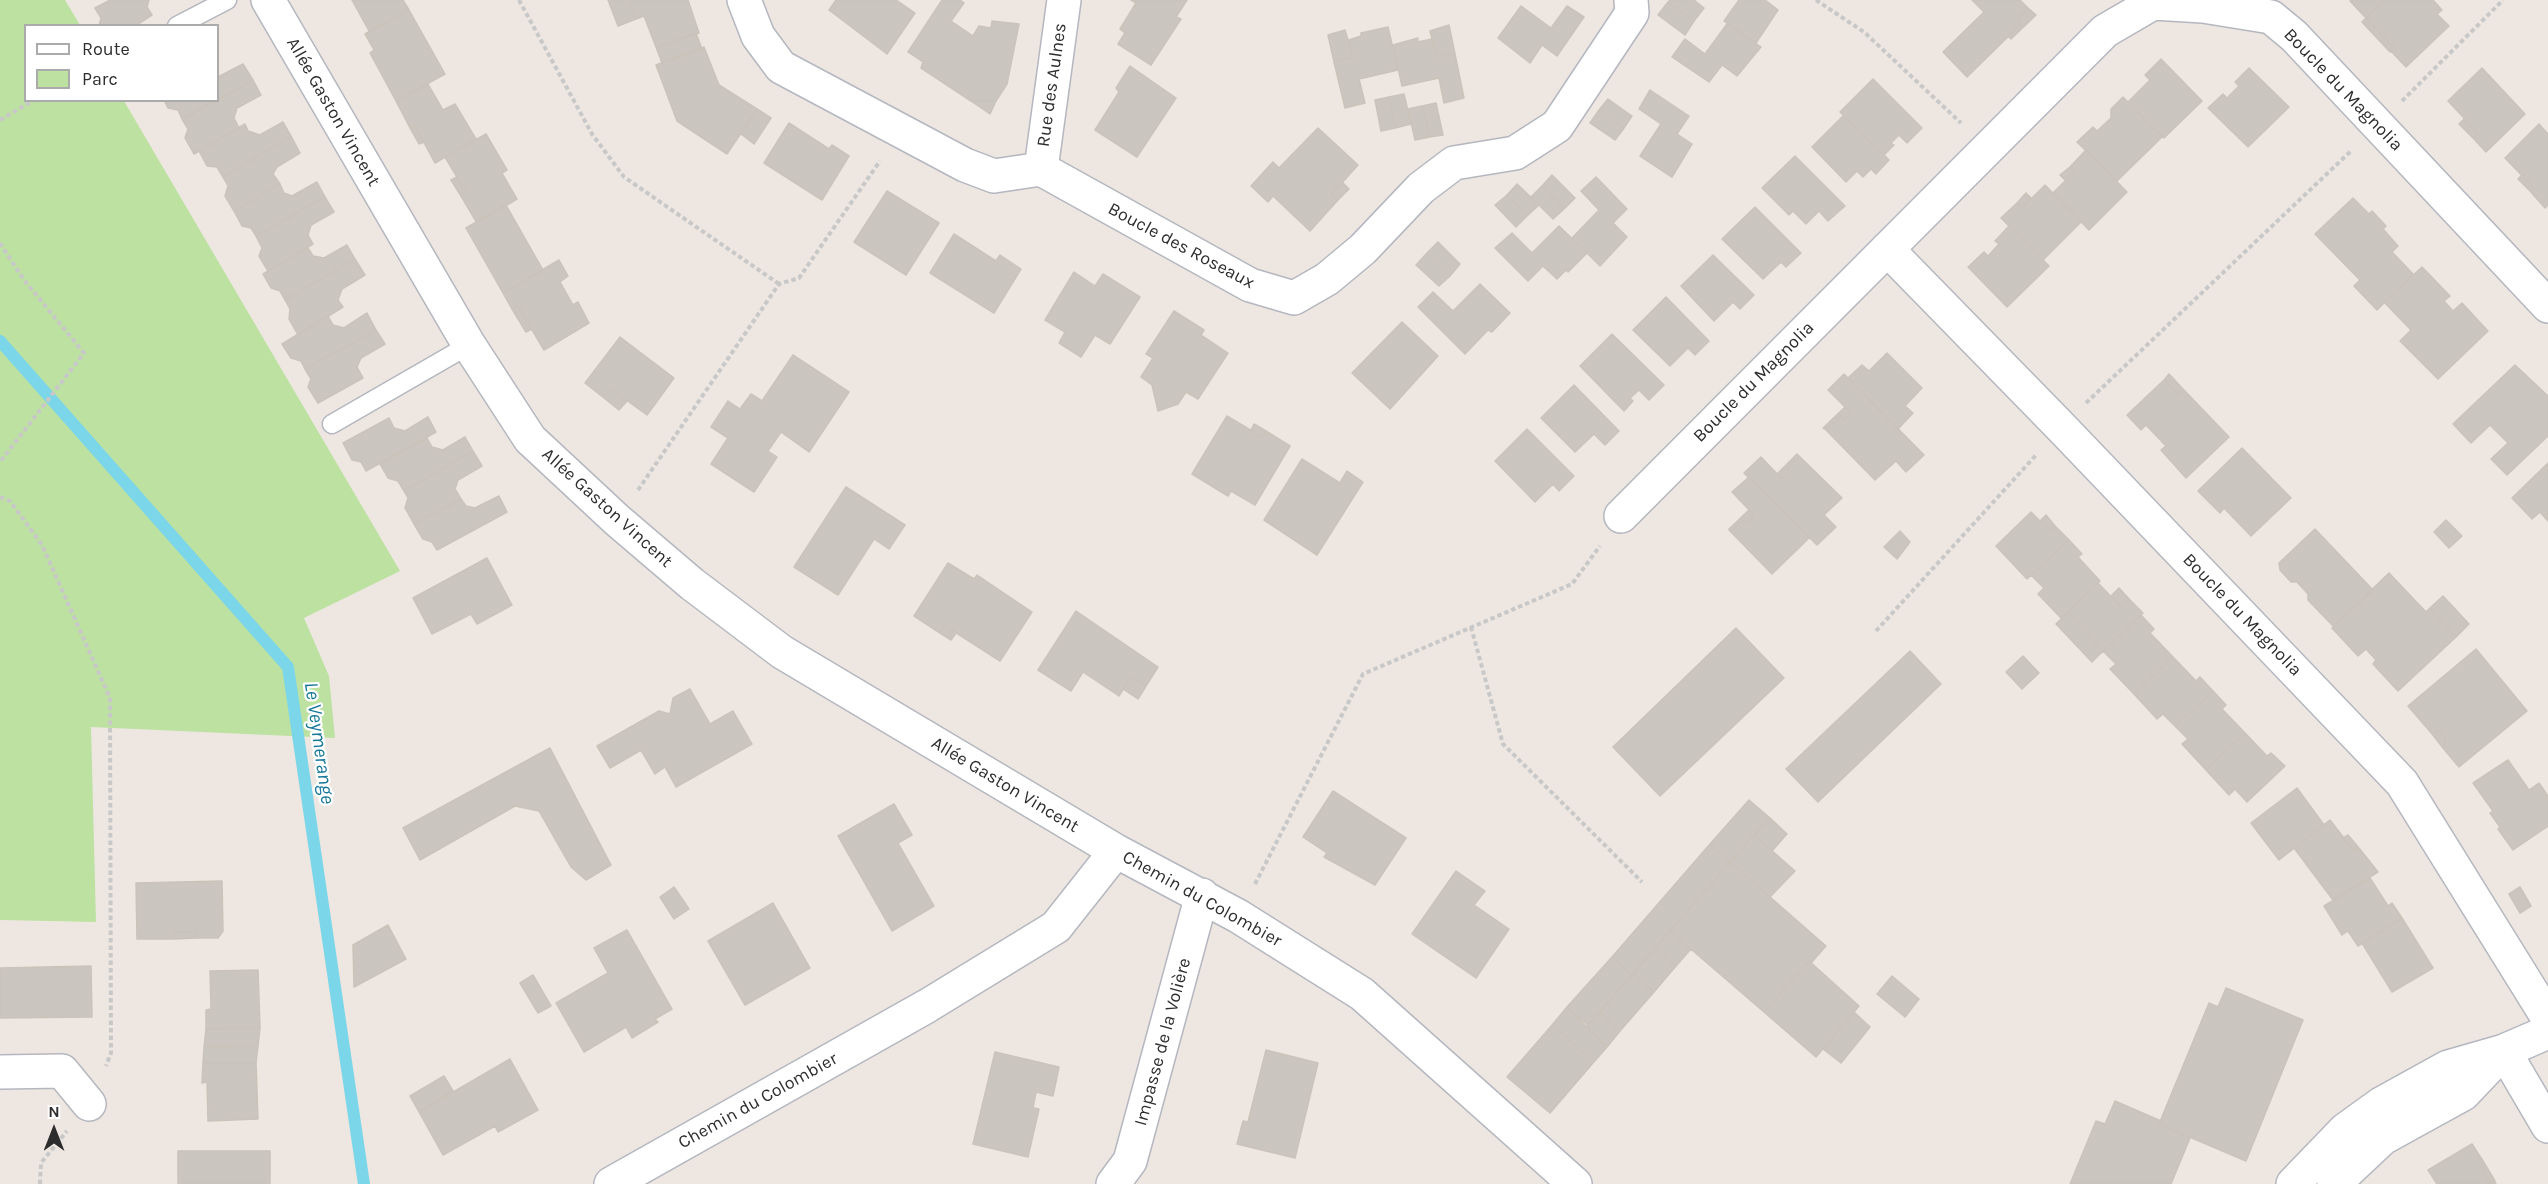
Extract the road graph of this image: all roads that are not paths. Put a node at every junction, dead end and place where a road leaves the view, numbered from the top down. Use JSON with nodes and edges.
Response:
{"nodes":[{"id":1,"x":227,"y":0,"type":"edge"},
{"id":2,"x":268,"y":0,"type":"edge"},
{"id":3,"x":744,"y":0,"type":"edge"},
{"id":4,"x":1064,"y":0,"type":"edge"},
{"id":5,"x":1631,"y":0,"type":"edge"},
{"id":6,"x":2152,"y":1,"type":"edge"},
{"id":7,"x":181,"y":24,"type":"edge"},
{"id":8,"x":1041,"y":169,"type":"junction"},
{"id":9,"x":1887,"y":249,"type":"junction"},
{"id":10,"x":2548,"y":306,"type":"edge"},
{"id":11,"x":469,"y":345,"type":"junction"},
{"id":12,"x":332,"y":424,"type":"dead end"},
{"id":13,"x":1621,"y":516,"type":"road end"},
{"id":14,"x":1116,"y":851,"type":"junction"},
{"id":15,"x":1202,"y":896,"type":"junction"},
{"id":16,"x":2548,"y":1018,"type":"edge"},
{"id":17,"x":2548,"y":1032,"type":"edge"},
{"id":18,"x":2504,"y":1051,"type":"junction"},
{"id":19,"x":0,"y":1072,"type":"edge"},
{"id":20,"x":89,"y":1104,"type":"road end"},
{"id":21,"x":2548,"y":1126,"type":"edge"},
{"id":22,"x":1563,"y":1181,"type":"edge"},
{"id":23,"x":2338,"y":1182,"type":"edge"},
{"id":24,"x":611,"y":1184,"type":"edge"},
{"id":25,"x":1113,"y":1184,"type":"edge"},
{"id":26,"x":2293,"y":1184,"type":"edge"}],
"edges":[{"from":1,"to":7,"type":"lane"},
{"from":2,"to":11,"type":"street","name":"Allée Gaston Vincent"},
{"from":3,"to":8,"type":"street"},
{"from":4,"to":8,"type":"street","name":"Rue des Aulnes"},
{"from":5,"to":8,"type":"street","name":"Boucle des Roseaux"},
{"from":6,"to":9,"type":"street","name":"Boucle du Magnolia"},
{"from":6,"to":10,"type":"street","name":"Boucle du Magnolia"},
{"from":9,"to":13,"type":"street","name":"Boucle du Magnolia"},
{"from":9,"to":16,"type":"street","name":"Boucle du Magnolia"},
{"from":11,"to":12,"type":"lane"},
{"from":11,"to":14,"type":"street","name":"Allée Gaston Vincent"},
{"from":14,"to":15,"type":"street","name":"Chemin du Colombier"},
{"from":14,"to":24,"type":"street","name":"Chemin du Colombier"},
{"from":15,"to":22,"type":"street","name":"Chemin du Colombier"},
{"from":15,"to":25,"type":"street","name":"Impasse de la Volière"},
{"from":17,"to":18,"type":"street"},
{"from":18,"to":21,"type":"street"},
{"from":18,"to":23,"type":"street"},
{"from":18,"to":26,"type":"street"},
{"from":19,"to":20,"type":"street"}]}
